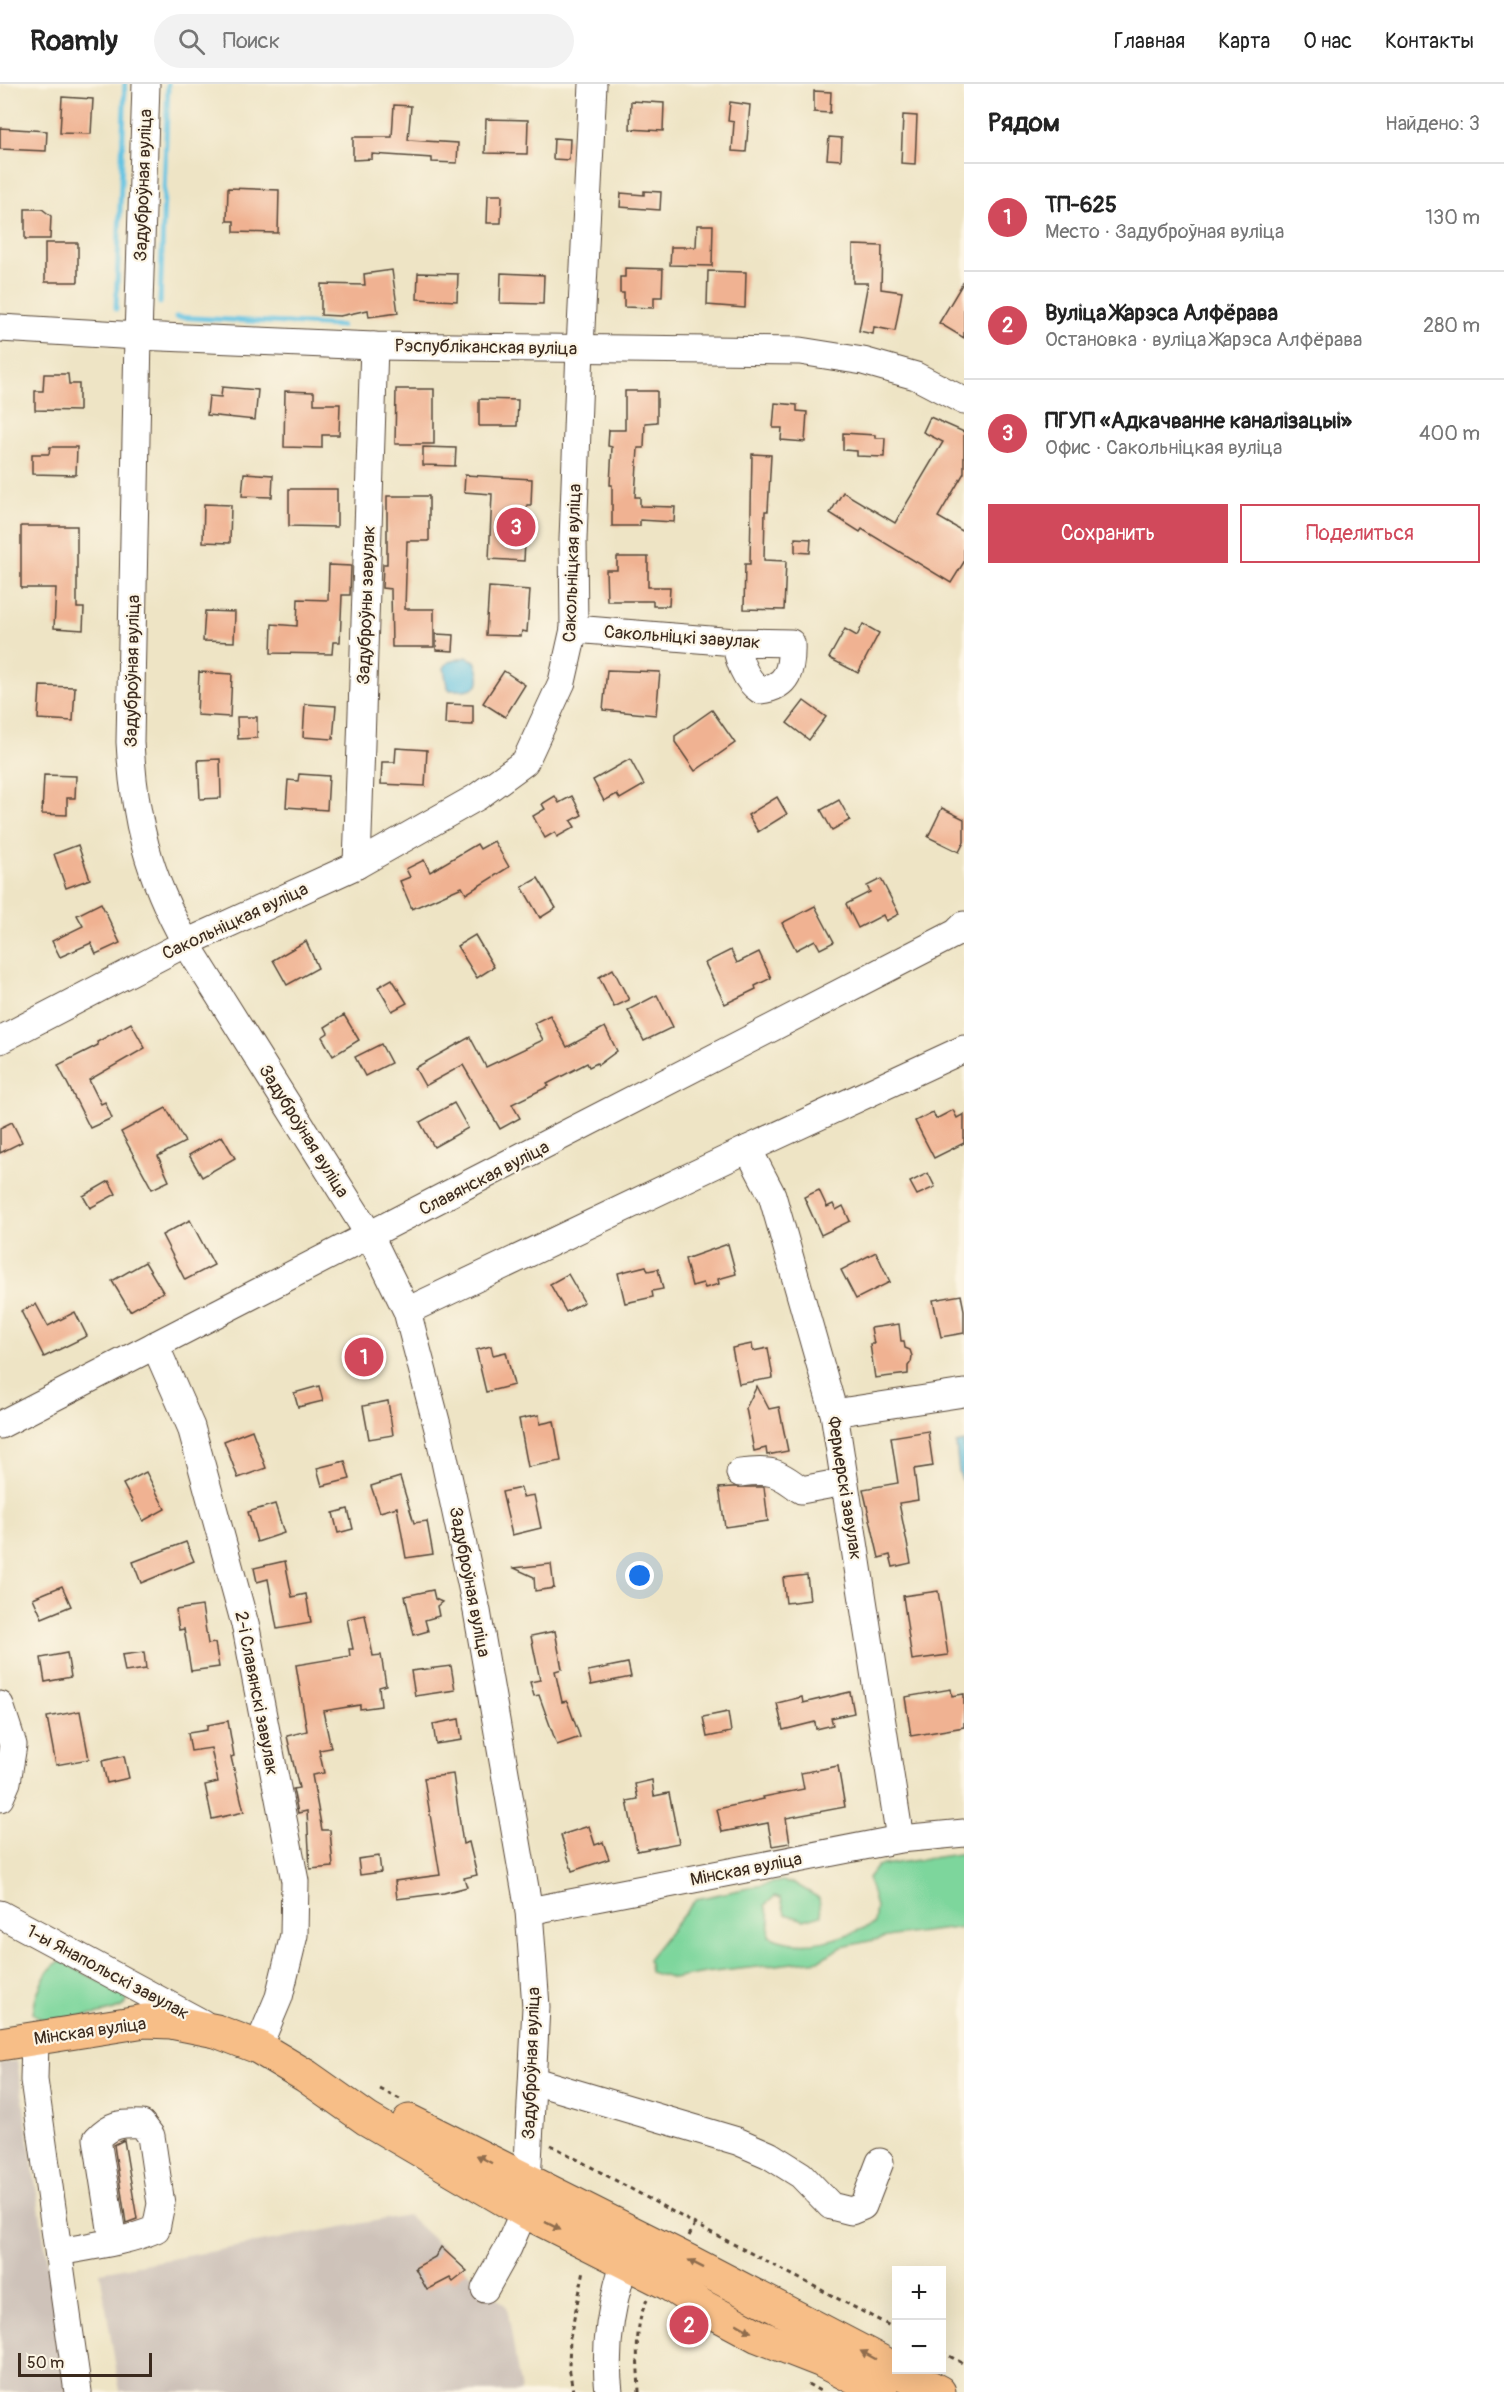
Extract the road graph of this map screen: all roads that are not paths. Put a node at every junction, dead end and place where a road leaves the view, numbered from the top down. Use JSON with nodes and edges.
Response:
{"nodes":[{"id":1,"x":146,"y":84,"type":"edge"},
{"id":2,"x":593,"y":84,"type":"edge"},
{"id":3,"x":0,"y":328,"type":"edge"},
{"id":4,"x":138,"y":336,"type":"junction"},
{"id":5,"x":374,"y":346,"type":"junction"},
{"id":6,"x":580,"y":348,"type":"junction"},
{"id":7,"x":964,"y":401,"type":"edge"},
{"id":8,"x":574,"y":629,"type":"junction"},
{"id":9,"x":735,"y":642,"type":"junction"},
{"id":10,"x":357,"y":865,"type":"junction"},
{"id":11,"x":964,"y":925,"type":"edge"},
{"id":12,"x":186,"y":943,"type":"junction"},
{"id":13,"x":0,"y":1040,"type":"edge"},
{"id":14,"x":964,"y":1049,"type":"edge"},
{"id":15,"x":748,"y":1149,"type":"junction"},
{"id":16,"x":370,"y":1236,"type":"junction"},
{"id":17,"x":406,"y":1311,"type":"junction"},
{"id":18,"x":155,"y":1345,"type":"junction"},
{"id":19,"x":964,"y":1393,"type":"edge"},
{"id":20,"x":834,"y":1413,"type":"junction"},
{"id":21,"x":0,"y":1425,"type":"edge"},
{"id":22,"x":740,"y":1473,"type":"dead end"},
{"id":23,"x":844,"y":1482,"type":"junction"},
{"id":24,"x":0,"y":1706,"type":"edge"},
{"id":25,"x":0,"y":1798,"type":"edge"},
{"id":26,"x":964,"y":1833,"type":"edge"},
{"id":27,"x":900,"y":1839,"type":"junction"},
{"id":28,"x":529,"y":1911,"type":"junction"},
{"id":29,"x":0,"y":1914,"type":"edge"},
{"id":30,"x":216,"y":2031,"type":"junction"},
{"id":31,"x":35,"y":2038,"type":"junction"},
{"id":32,"x":0,"y":2044,"type":"edge"},
{"id":33,"x":258,"y":2047,"type":"junction"},
{"id":34,"x":534,"y":2081,"type":"junction"},
{"id":35,"x":880,"y":2162,"type":"dead end"},
{"id":36,"x":526,"y":2197,"type":"junction"},
{"id":37,"x":113,"y":2241,"type":"dead end"},
{"id":38,"x":629,"y":2249,"type":"junction"},
{"id":39,"x":59,"y":2252,"type":"junction"},
{"id":40,"x":485,"y":2289,"type":"dead end"},
{"id":41,"x":78,"y":2392,"type":"edge"},
{"id":42,"x":609,"y":2392,"type":"edge"},
{"id":43,"x":882,"y":2392,"type":"edge"},
{"id":44,"x":939,"y":2392,"type":"edge"}],
"edges":[{"from":1,"to":4,"type":"street","name":"Задуброўная вуліца"},
{"from":2,"to":6,"type":"street","name":"Сакольніцкая вуліца"},
{"from":3,"to":4,"type":"street","name":"Рэспубліканская вуліца"},
{"from":4,"to":5,"type":"street","name":"Рэспубліканская вуліца"},
{"from":4,"to":12,"type":"street","name":"Задуброўная вуліца"},
{"from":5,"to":6,"type":"street","name":"Рэспубліканская вуліца"},
{"from":5,"to":10,"type":"street","name":"Задуброўны завулак"},
{"from":6,"to":7,"type":"street","name":"Рэспубліканская вуліца"},
{"from":6,"to":8,"type":"street","name":"Сакольніцкая вуліца"},
{"from":8,"to":9,"type":"street","name":"Сакольніцкі завулак"},
{"from":8,"to":10,"type":"street","name":"Сакольніцкая вуліца"},
{"from":9,"to":9,"type":"street","name":"Сакольніцкі завулак"},
{"from":10,"to":12,"type":"street","name":"Сакольніцкая вуліца"},
{"from":11,"to":16,"type":"street","name":"Славянская вуліца"},
{"from":12,"to":13,"type":"street","name":"Сакольніцкая вуліца"},
{"from":12,"to":16,"type":"street","name":"Задуброўная вуліца"},
{"from":14,"to":15,"type":"street"},
{"from":15,"to":17,"type":"street"},
{"from":15,"to":20,"type":"street","name":"Фермерскі завулак"},
{"from":16,"to":17,"type":"street","name":"Задуброўная вуліца"},
{"from":16,"to":18,"type":"street","name":"Славянская вуліца"},
{"from":17,"to":28,"type":"street","name":"Задуброўная вуліца"},
{"from":18,"to":21,"type":"street","name":"Славянская вуліца"},
{"from":18,"to":33,"type":"street","name":"2-і Славянскі завулак"},
{"from":19,"to":20,"type":"street"},
{"from":20,"to":23,"type":"street","name":"Фермерскі завулак"},
{"from":22,"to":23,"type":"street"},
{"from":23,"to":27,"type":"street","name":"Фермерскі завулак"},
{"from":24,"to":25,"type":"street"},
{"from":26,"to":27,"type":"street","name":"Мінская вуліца"},
{"from":27,"to":28,"type":"street","name":"Мінская вуліца"},
{"from":28,"to":34,"type":"street","name":"Задуброўная вуліца"},
{"from":29,"to":30,"type":"street","name":"1-ы Янапольскі завулак"},
{"from":30,"to":31,"type":"main road","name":"Мінская вуліца"},
{"from":30,"to":33,"type":"main road","name":"Мінская вуліца"},
{"from":31,"to":32,"type":"main road","name":"Мінская вуліца"},
{"from":31,"to":39,"type":"street"},
{"from":33,"to":36,"type":"main road","name":"Мінская вуліца"},
{"from":34,"to":35,"type":"street"},
{"from":34,"to":36,"type":"street","name":"Задуброўная вуліца"},
{"from":36,"to":38,"type":"main road","name":"Мінская вуліца"},
{"from":36,"to":40,"type":"street"},
{"from":37,"to":39,"type":"street"},
{"from":38,"to":42,"type":"street"},
{"from":38,"to":43,"type":"main road","one_way":true},
{"from":44,"to":38,"type":"main road","one_way":true},
{"from":39,"to":41,"type":"street"}]}
